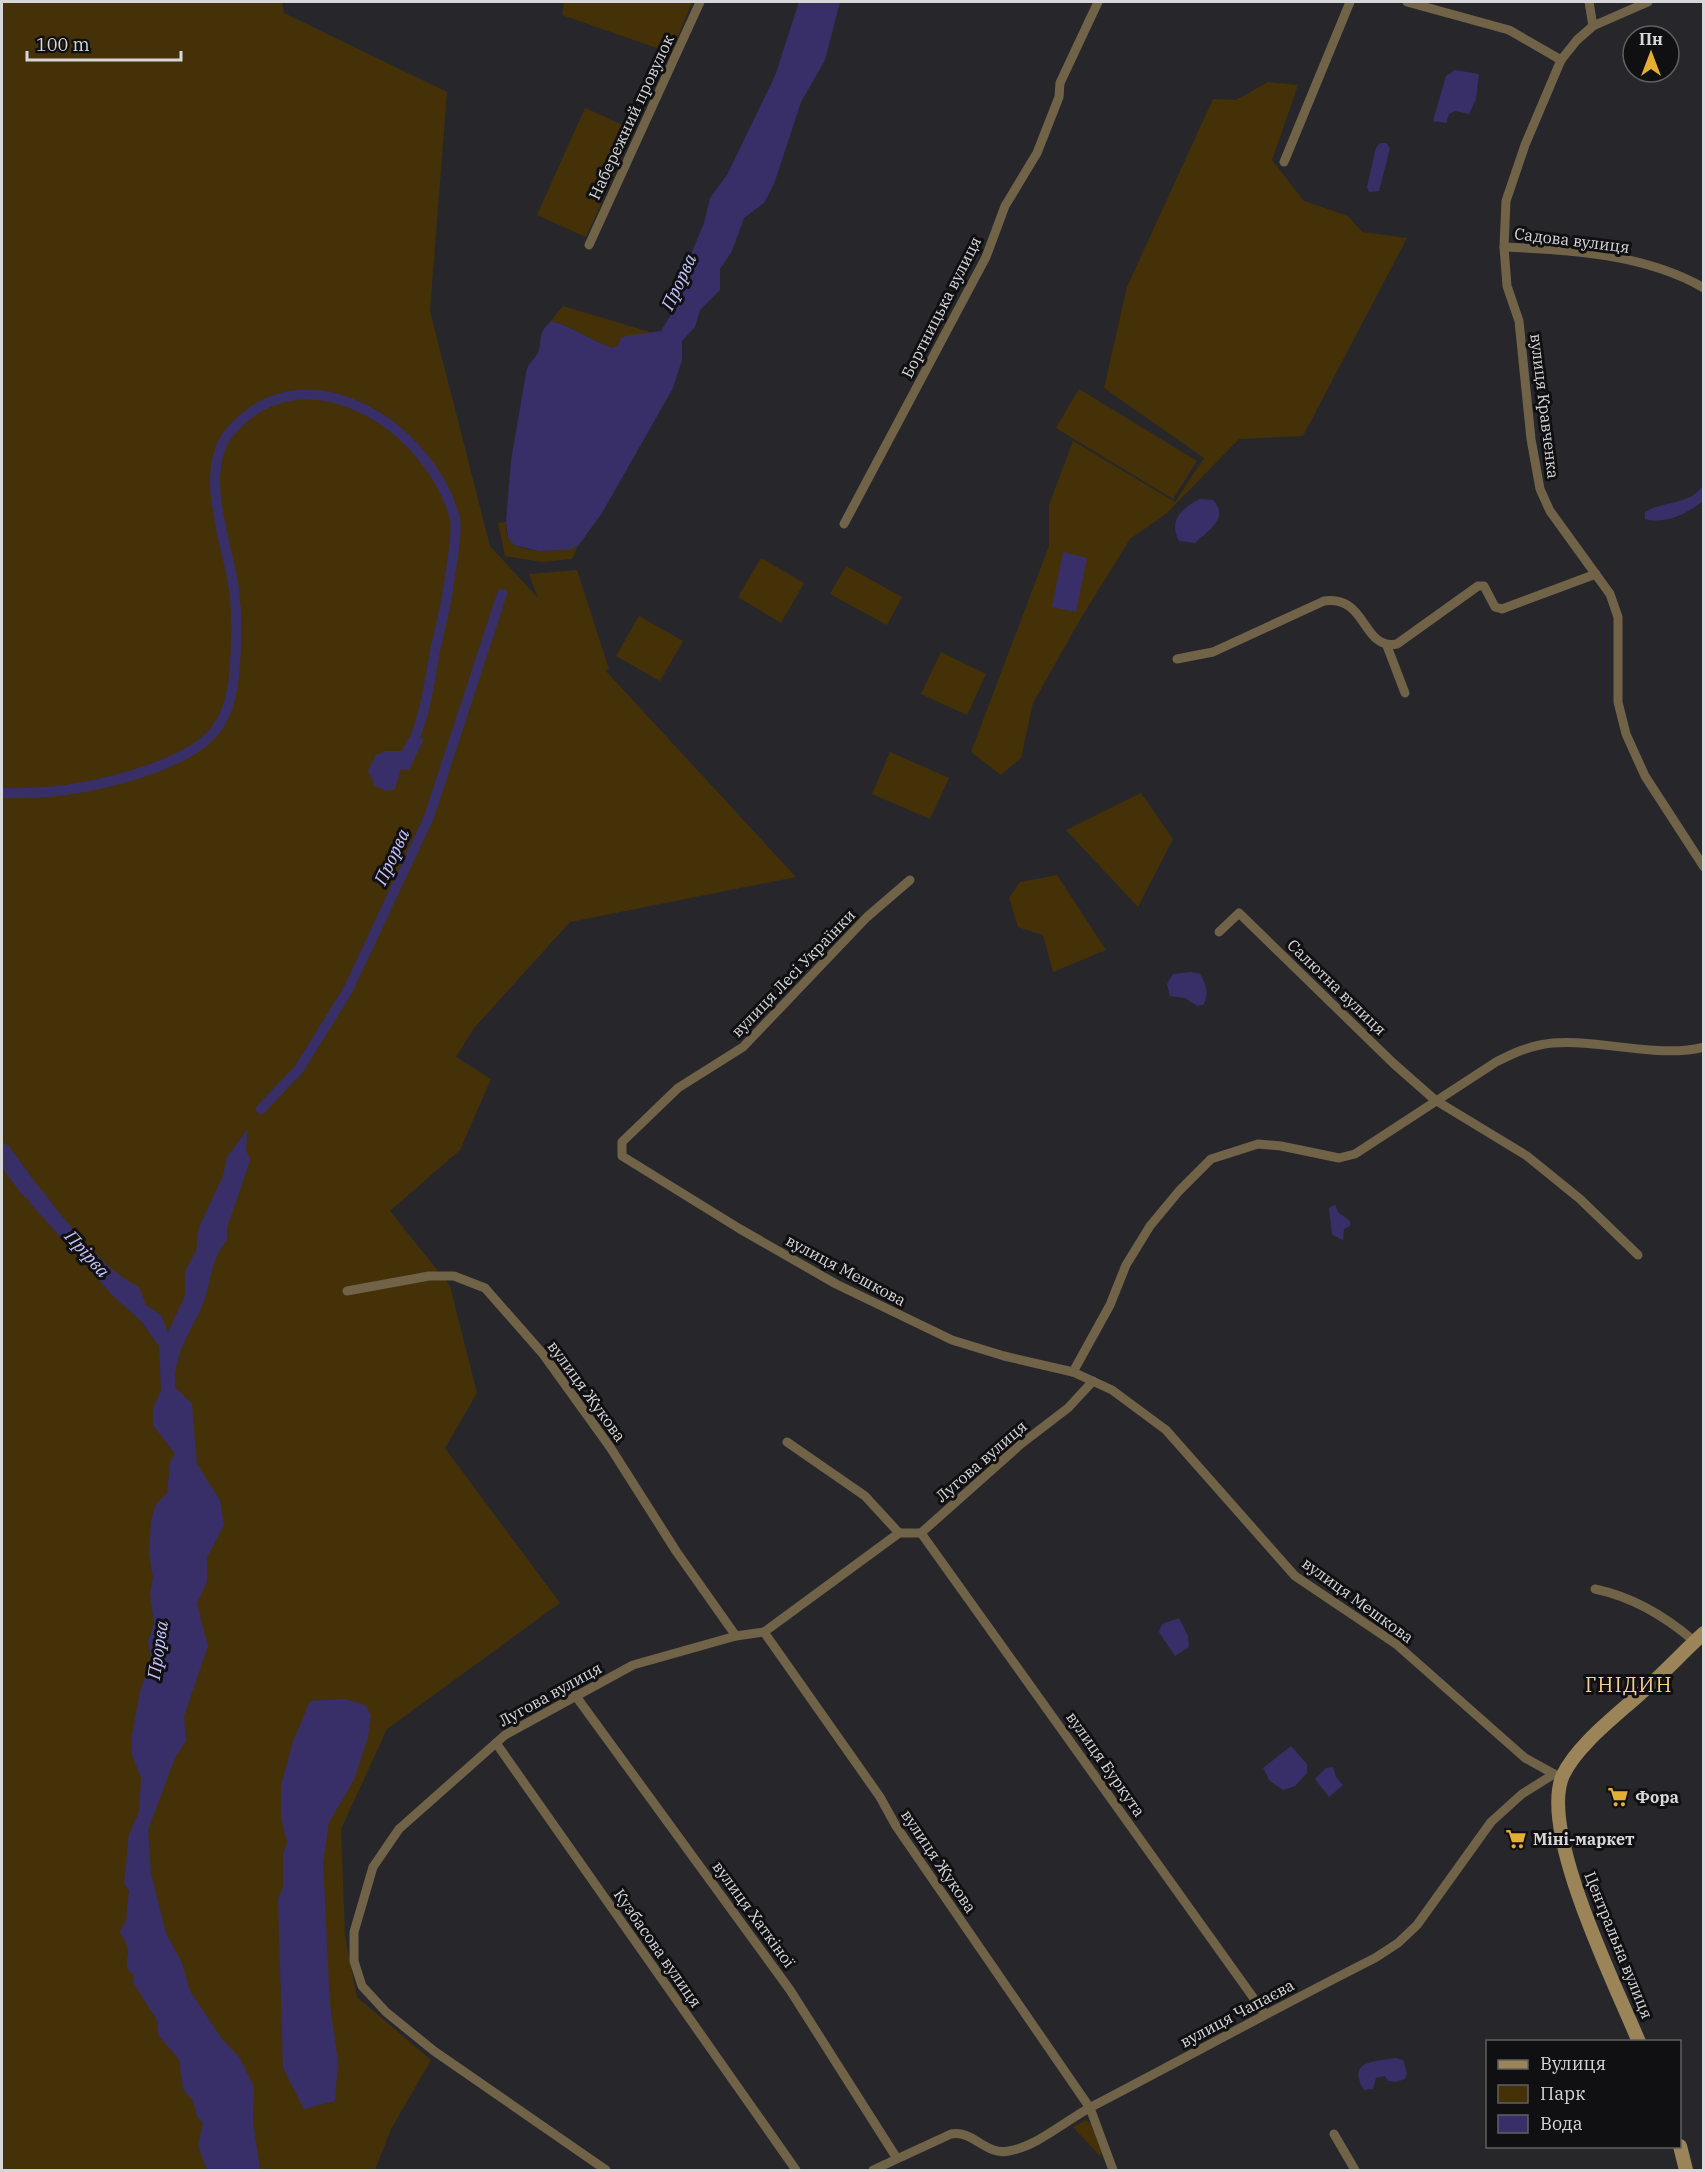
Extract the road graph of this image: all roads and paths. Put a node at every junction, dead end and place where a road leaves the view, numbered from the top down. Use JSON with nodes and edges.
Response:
{"nodes":[{"id":1,"x":700,"y":2,"type":"edge"},
{"id":2,"x":1098,"y":2,"type":"edge"},
{"id":3,"x":1350,"y":2,"type":"edge"},
{"id":4,"x":1407,"y":2,"type":"edge"},
{"id":5,"x":1589,"y":2,"type":"edge"},
{"id":6,"x":1648,"y":2,"type":"edge"},
{"id":7,"x":1593,"y":26,"type":"junction"},
{"id":8,"x":1561,"y":60,"type":"junction"},
{"id":9,"x":1284,"y":162,"type":"dead end"},
{"id":10,"x":589,"y":245,"type":"dead end"},
{"id":11,"x":1504,"y":247,"type":"junction"},
{"id":12,"x":1704,"y":288,"type":"edge"},
{"id":13,"x":844,"y":524,"type":"dead end"},
{"id":14,"x":1596,"y":574,"type":"junction"},
{"id":15,"x":1387,"y":646,"type":"junction"},
{"id":16,"x":1177,"y":659,"type":"dead end"},
{"id":17,"x":1405,"y":693,"type":"dead end"},
{"id":18,"x":1704,"y":867,"type":"edge"},
{"id":19,"x":910,"y":880,"type":"dead end"},
{"id":20,"x":1219,"y":932,"type":"dead end"},
{"id":21,"x":1704,"y":1047,"type":"edge"},
{"id":22,"x":1435,"y":1100,"type":"junction"},
{"id":23,"x":622,"y":1156,"type":"joint"},
{"id":24,"x":1638,"y":1254,"type":"dead end"},
{"id":25,"x":347,"y":1291,"type":"dead end"},
{"id":26,"x":1073,"y":1372,"type":"junction"},
{"id":27,"x":1093,"y":1381,"type":"junction"},
{"id":28,"x":787,"y":1442,"type":"dead end"},
{"id":29,"x":899,"y":1533,"type":"junction"},
{"id":30,"x":921,"y":1533,"type":"junction"},
{"id":31,"x":1595,"y":1589,"type":"dead end"},
{"id":32,"x":764,"y":1632,"type":"junction"},
{"id":33,"x":736,"y":1636,"type":"junction"},
{"id":34,"x":1699,"y":1637,"type":"edge"},
{"id":35,"x":575,"y":1695,"type":"junction"},
{"id":36,"x":496,"y":1743,"type":"junction"},
{"id":37,"x":1558,"y":1775,"type":"junction"},
{"id":38,"x":1265,"y":2014,"type":"junction"},
{"id":39,"x":1639,"y":2040,"type":"edge"},
{"id":40,"x":1090,"y":2108,"type":"junction"},
{"id":41,"x":1334,"y":2134,"type":"dead end"},
{"id":42,"x":1680,"y":2148,"type":"edge"},
{"id":43,"x":896,"y":2157,"type":"junction"},
{"id":44,"x":606,"y":2170,"type":"edge"},
{"id":45,"x":795,"y":2170,"type":"edge"},
{"id":46,"x":873,"y":2170,"type":"edge"},
{"id":47,"x":1113,"y":2170,"type":"edge"},
{"id":48,"x":1355,"y":2170,"type":"edge"},
{"id":49,"x":1686,"y":2170,"type":"edge"}],
"edges":[{"from":1,"to":10,"type":"street","name":"Набережний провулок"},
{"from":2,"to":13,"type":"street","name":"Бортницька вулиця"},
{"from":3,"to":9,"type":"street"},
{"from":4,"to":8,"type":"street"},
{"from":5,"to":7,"type":"street"},
{"from":6,"to":7,"type":"street"},
{"from":7,"to":8,"type":"street","name":"вулиця Кравченка"},
{"from":8,"to":11,"type":"street","name":"вулиця Кравченка"},
{"from":11,"to":12,"type":"street","name":"Садова вулиця"},
{"from":11,"to":14,"type":"street","name":"вулиця Кравченка"},
{"from":14,"to":15,"type":"street"},
{"from":14,"to":18,"type":"street","name":"вулиця Кравченка"},
{"from":15,"to":16,"type":"street"},
{"from":15,"to":17,"type":"street"},
{"from":19,"to":23,"type":"street","name":"вулиця Лесі Українки"},
{"from":20,"to":22,"type":"street","name":"Салютна вулиця"},
{"from":21,"to":22,"type":"street"},
{"from":22,"to":24,"type":"street","name":"Салютна вулиця"},
{"from":22,"to":26,"type":"street"},
{"from":23,"to":26,"type":"street","name":"вулиця Мешкова"},
{"from":25,"to":33,"type":"street","name":"вулиця Жукова"},
{"from":26,"to":27,"type":"street","name":"вулиця Мешкова"},
{"from":27,"to":30,"type":"street","name":"Лугова вулиця"},
{"from":27,"to":37,"type":"street","name":"вулиця Мешкова"},
{"from":28,"to":29,"type":"street"},
{"from":29,"to":30,"type":"street"},
{"from":29,"to":32,"type":"street","name":"Лугова вулиця"},
{"from":30,"to":38,"type":"street","name":"вулиця Буркута"},
{"from":31,"to":34,"type":"street"},
{"from":32,"to":33,"type":"street","name":"Лугова вулиця"},
{"from":32,"to":40,"type":"street","name":"вулиця Жукова"},
{"from":33,"to":35,"type":"street","name":"Лугова вулиця"},
{"from":34,"to":37,"type":"street"},
{"from":35,"to":36,"type":"street","name":"Лугова вулиця"},
{"from":35,"to":43,"type":"street","name":"вулиця Хаткіної"},
{"from":36,"to":44,"type":"street","name":"Лугова вулиця"},
{"from":36,"to":45,"type":"street","name":"Кузбасова вулиця"},
{"from":37,"to":38,"type":"street","name":"вулиця Чапаєва"},
{"from":37,"to":39,"type":"street","name":"Центральна вулиця"},
{"from":38,"to":40,"type":"street","name":"вулиця Чапаєва"},
{"from":40,"to":43,"type":"street","name":"вулиця Чапаєва"},
{"from":40,"to":47,"type":"street","name":"вулиця Жукова"},
{"from":41,"to":48,"type":"street"},
{"from":42,"to":49,"type":"street"},
{"from":43,"to":46,"type":"street","name":"вулиця Чапаєва"}]}
